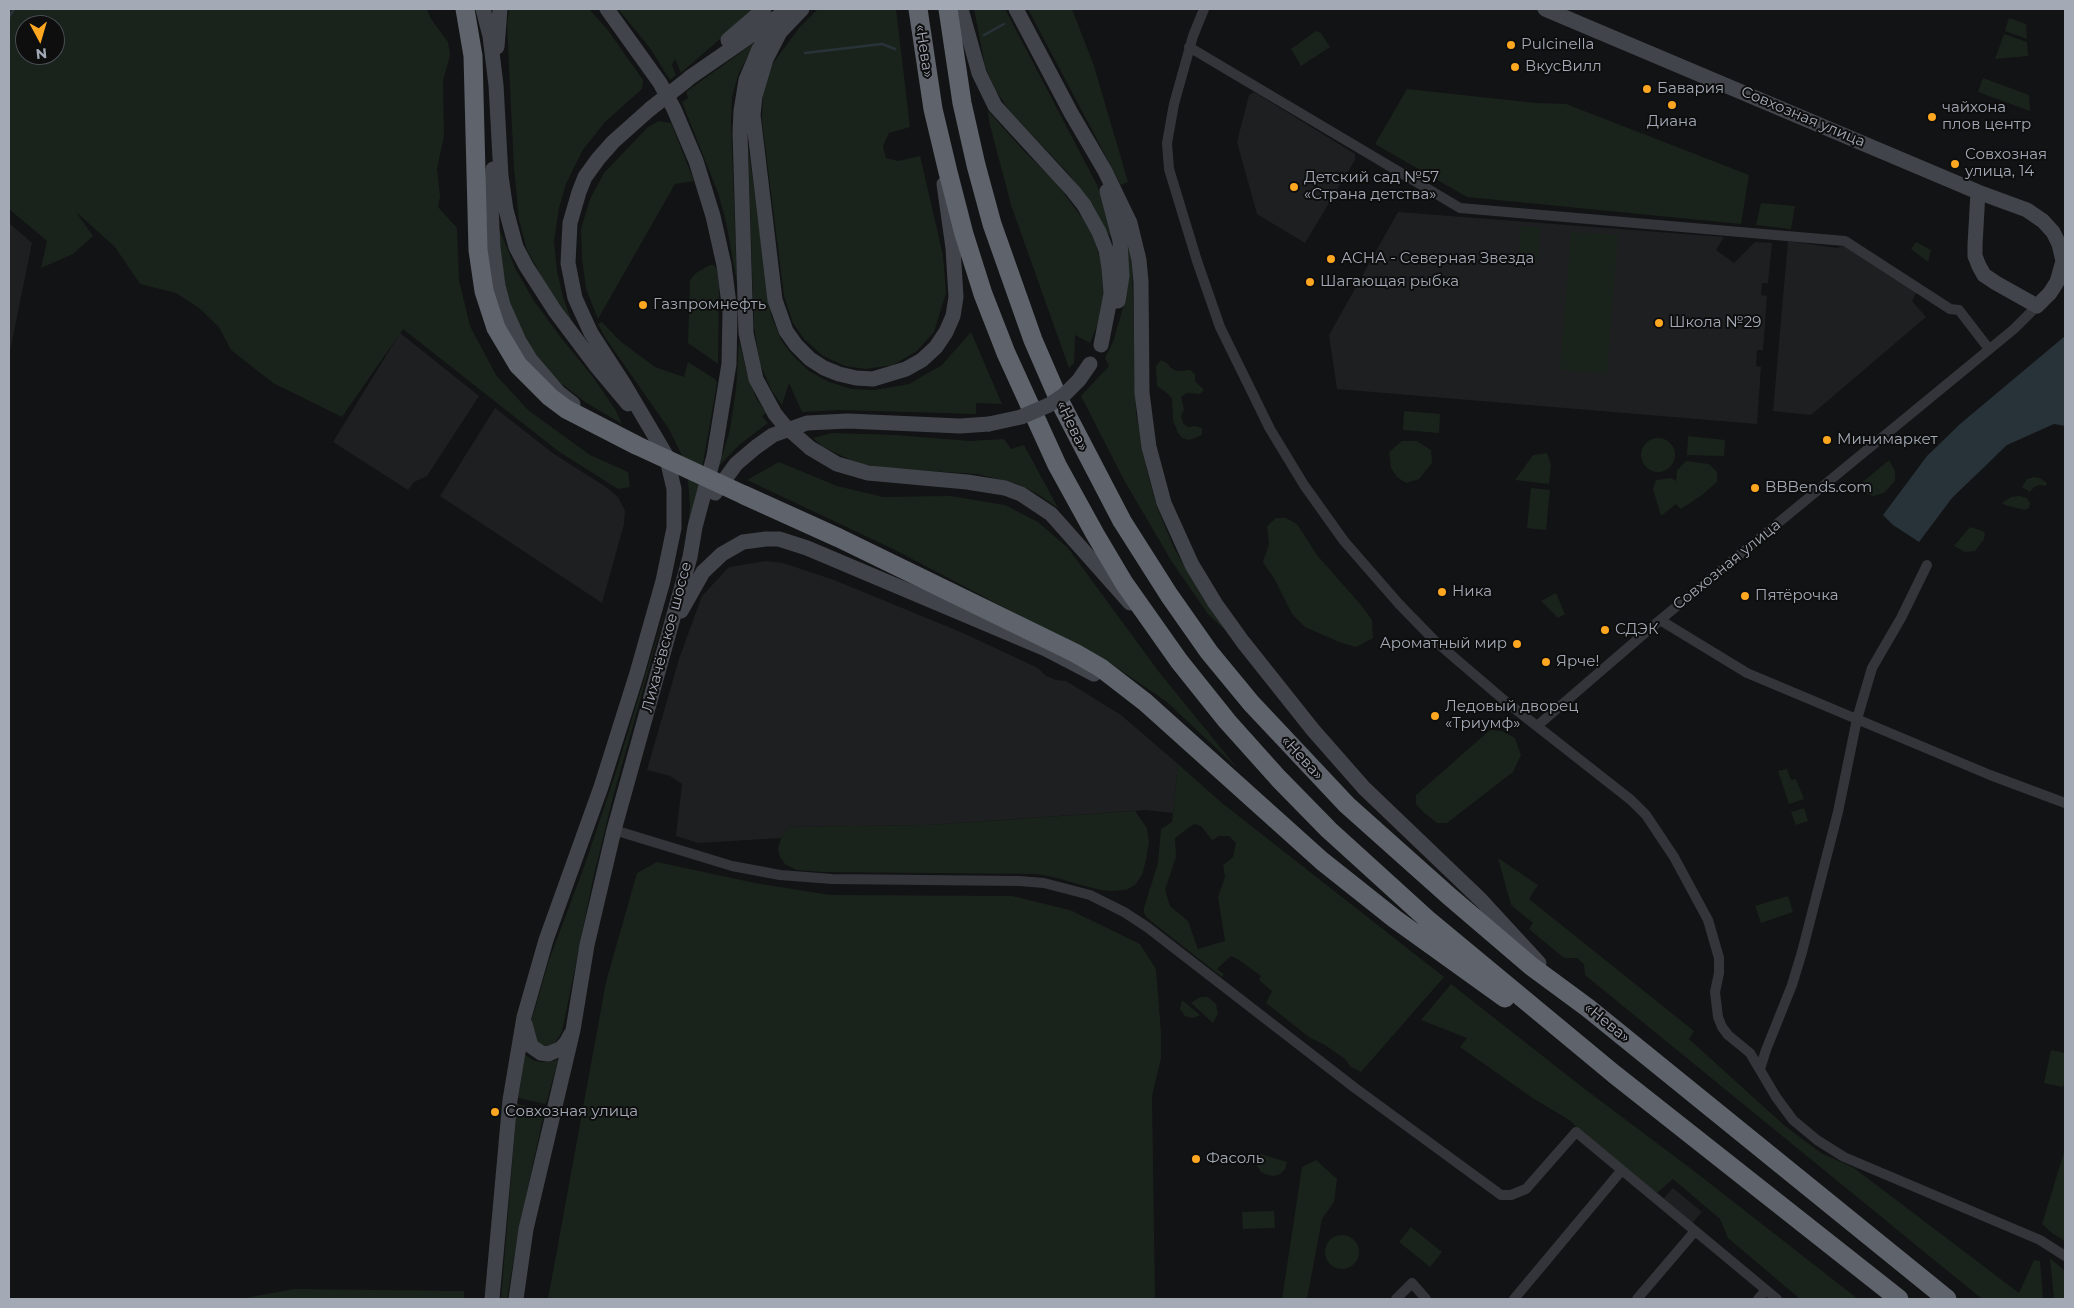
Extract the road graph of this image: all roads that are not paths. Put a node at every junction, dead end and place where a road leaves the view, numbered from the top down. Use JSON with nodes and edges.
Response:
{"nodes":[{"id":1,"x":465,"y":9,"type":"edge"},
{"id":2,"x":483,"y":9,"type":"edge"},
{"id":3,"x":500,"y":9,"type":"edge"},
{"id":4,"x":599,"y":9,"type":"edge"},
{"id":5,"x":607,"y":9,"type":"edge"},
{"id":6,"x":764,"y":9,"type":"edge"},
{"id":7,"x":791,"y":9,"type":"edge"},
{"id":8,"x":802,"y":9,"type":"edge"},
{"id":9,"x":918,"y":9,"type":"edge"},
{"id":10,"x":948,"y":9,"type":"edge"},
{"id":11,"x":961,"y":9,"type":"edge"},
{"id":12,"x":1016,"y":9,"type":"edge"},
{"id":13,"x":1204,"y":9,"type":"edge"},
{"id":14,"x":1545,"y":9,"type":"edge"},
{"id":15,"x":626,"y":35,"type":"junction"},
{"id":16,"x":1190,"y":47,"type":"junction"},
{"id":17,"x":688,"y":79,"type":"junction"},
{"id":18,"x":496,"y":85,"type":"junction"},
{"id":19,"x":933,"y":109,"type":"junction"},
{"id":20,"x":1071,"y":113,"type":"junction"},
{"id":21,"x":496,"y":118,"type":"junction"},
{"id":22,"x":1978,"y":192,"type":"junction"},
{"id":23,"x":2037,"y":306,"type":"junction"},
{"id":24,"x":1101,"y":346,"type":"junction"},
{"id":25,"x":1988,"y":349,"type":"junction"},
{"id":26,"x":600,"y":427,"type":"junction"},
{"id":27,"x":658,"y":439,"type":"junction"},
{"id":28,"x":690,"y":557,"type":"junction"},
{"id":29,"x":1927,"y":565,"type":"dead end"},
{"id":30,"x":1660,"y":620,"type":"junction"},
{"id":31,"x":1160,"y":636,"type":"junction"},
{"id":32,"x":665,"y":649,"type":"junction"},
{"id":33,"x":1857,"y":720,"type":"junction"},
{"id":34,"x":1537,"y":726,"type":"junction"},
{"id":35,"x":1171,"y":727,"type":"junction"},
{"id":36,"x":2065,"y":803,"type":"edge"},
{"id":37,"x":614,"y":830,"type":"junction"},
{"id":38,"x":1588,"y":1008,"type":"junction"},
{"id":39,"x":524,"y":1017,"type":"junction"},
{"id":40,"x":573,"y":1030,"type":"junction"},
{"id":41,"x":1760,"y":1069,"type":"junction"},
{"id":42,"x":1614,"y":1074,"type":"junction"},
{"id":43,"x":1621,"y":1170,"type":"junction"},
{"id":44,"x":1695,"y":1231,"type":"junction"},
{"id":45,"x":2065,"y":1256,"type":"edge"},
{"id":46,"x":1766,"y":1290,"type":"junction"},
{"id":47,"x":517,"y":1292,"type":"edge"},
{"id":48,"x":492,"y":1299,"type":"edge"},
{"id":49,"x":1396,"y":1299,"type":"edge"},
{"id":50,"x":1426,"y":1299,"type":"edge"},
{"id":51,"x":1514,"y":1299,"type":"edge"},
{"id":52,"x":1637,"y":1299,"type":"edge"},
{"id":53,"x":1758,"y":1299,"type":"edge"},
{"id":54,"x":1777,"y":1299,"type":"edge"},
{"id":55,"x":1899,"y":1299,"type":"edge"},
{"id":56,"x":1947,"y":1299,"type":"edge"}],
"edges":[{"from":1,"to":26,"type":"highway"},
{"from":2,"to":18,"type":"main road"},
{"from":3,"to":18,"type":"main road"},
{"from":4,"to":15,"type":"main road"},
{"from":5,"to":15,"type":"main road","name":"Лихачёвское шоссе"},
{"from":6,"to":17,"type":"main road"},
{"from":7,"to":17,"type":"main road"},
{"from":7,"to":31,"type":"main road","bridge":true},
{"from":8,"to":19,"type":"main road"},
{"from":9,"to":19,"type":"highway","name":"«Нева»"},
{"from":10,"to":38,"type":"highway","name":"«Нева»"},
{"from":11,"to":24,"type":"main road"},
{"from":12,"to":20,"type":"main road"},
{"from":13,"to":16,"type":"street"},
{"from":14,"to":22,"type":"main road","name":"Совхозная улица"},
{"from":15,"to":28,"type":"main road","name":"Лихачёвское шоссе"},
{"from":16,"to":25,"type":"street"},
{"from":16,"to":34,"type":"street"},
{"from":17,"to":27,"type":"main road","bridge":true},
{"from":18,"to":21,"type":"main road"},
{"from":19,"to":31,"type":"highway","name":"«Нева»"},
{"from":20,"to":24,"type":"main road"},
{"from":20,"to":38,"type":"main road"},
{"from":21,"to":26,"type":"main road"},
{"from":21,"to":27,"type":"main road"},
{"from":22,"to":23,"type":"main road"},
{"from":22,"to":23,"type":"main road","name":"Совхозная улица"},
{"from":23,"to":25,"type":"street","name":"Совхозная улица"},
{"from":24,"to":28,"type":"main road","bridge":true},
{"from":25,"to":30,"type":"street","name":"Совхозная улица"},
{"from":26,"to":35,"type":"highway","bridge":true},
{"from":27,"to":39,"type":"main road","name":"Лихачёвское шоссе"},
{"from":28,"to":32,"type":"main road","name":"Лихачёвское шоссе"},
{"from":29,"to":33,"type":"street"},
{"from":30,"to":33,"type":"street"},
{"from":30,"to":34,"type":"street","name":"Совхозная улица"},
{"from":31,"to":42,"type":"highway","name":"«Нева»"},
{"from":32,"to":35,"type":"main road"},
{"from":32,"to":37,"type":"main road","name":"Лихачёвское шоссе"},
{"from":33,"to":36,"type":"street"},
{"from":33,"to":41,"type":"street"},
{"from":34,"to":41,"type":"street"},
{"from":35,"to":42,"type":"highway"},
{"from":37,"to":40,"type":"main road","name":"Лихачёвское шоссе"},
{"from":37,"to":43,"type":"street"},
{"from":38,"to":56,"type":"highway","name":"«Нева»"},
{"from":39,"to":40,"type":"main road"},
{"from":39,"to":48,"type":"main road","name":"Лихачёвское шоссе"},
{"from":40,"to":47,"type":"main road","name":"Лихачёвское шоссе"},
{"from":41,"to":45,"type":"street"},
{"from":42,"to":55,"type":"highway","name":"«Нева»"},
{"from":43,"to":44,"type":"street"},
{"from":43,"to":51,"type":"street"},
{"from":44,"to":46,"type":"street"},
{"from":44,"to":52,"type":"street"},
{"from":46,"to":53,"type":"street"},
{"from":46,"to":54,"type":"street"},
{"from":49,"to":50,"type":"street"}]}
